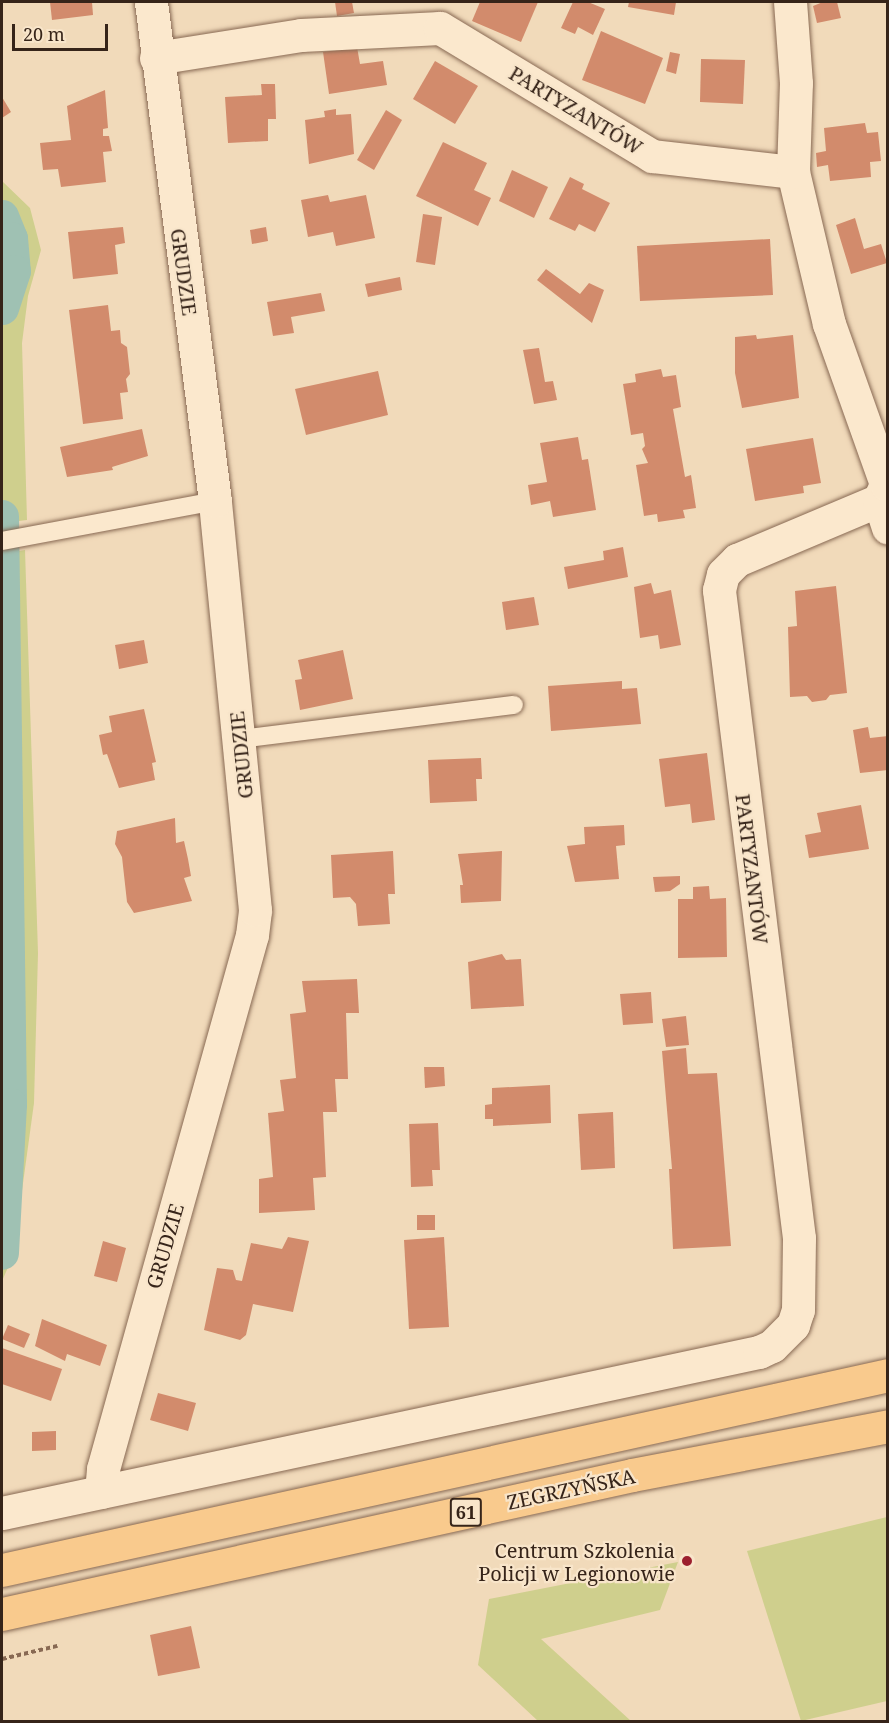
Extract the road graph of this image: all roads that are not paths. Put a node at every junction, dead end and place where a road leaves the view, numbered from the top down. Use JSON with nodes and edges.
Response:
{"nodes":[{"id":1,"x":151,"y":2,"type":"edge"},
{"id":2,"x":790,"y":2,"type":"edge"},
{"id":3,"x":445,"y":15,"type":"edge"},
{"id":4,"x":156,"y":58,"type":"junction"},
{"id":5,"x":793,"y":172,"type":"junction"},
{"id":6,"x":215,"y":501,"type":"junction"},
{"id":7,"x":883,"y":514,"type":"edge"},
{"id":8,"x":2,"y":541,"type":"edge"},
{"id":9,"x":514,"y":705,"type":"dead end"},
{"id":10,"x":240,"y":739,"type":"junction"},
{"id":11,"x":888,"y":1375,"type":"edge"},
{"id":12,"x":888,"y":1426,"type":"edge"},
{"id":13,"x":101,"y":1492,"type":"junction"},
{"id":14,"x":2,"y":1513,"type":"edge"},
{"id":15,"x":2,"y":1569,"type":"edge"},
{"id":16,"x":2,"y":1614,"type":"edge"}],
"edges":[{"from":1,"to":4,"type":"street","name":"GRUDZIE"},
{"from":2,"to":5,"type":"street","name":"PARTYZANTÓW"},
{"from":3,"to":4,"type":"street","name":"PARTYZANTÓW"},
{"from":3,"to":5,"type":"street","name":"PARTYZANTÓW"},
{"from":4,"to":6,"type":"street","name":"GRUDZIE"},
{"from":5,"to":7,"type":"street","name":"PARTYZANTÓW"},
{"from":6,"to":8,"type":"lane"},
{"from":6,"to":10,"type":"street","name":"GRUDZIE"},
{"from":7,"to":13,"type":"street","name":"PARTYZANTÓW"},
{"from":9,"to":10,"type":"lane"},
{"from":10,"to":13,"type":"street","name":"GRUDZIE"},
{"from":11,"to":15,"type":"main road","number":"61"},
{"from":12,"to":16,"type":"main road","name":"ZEGRZYŃSKA","number":"61"},
{"from":13,"to":14,"type":"street"}]}
